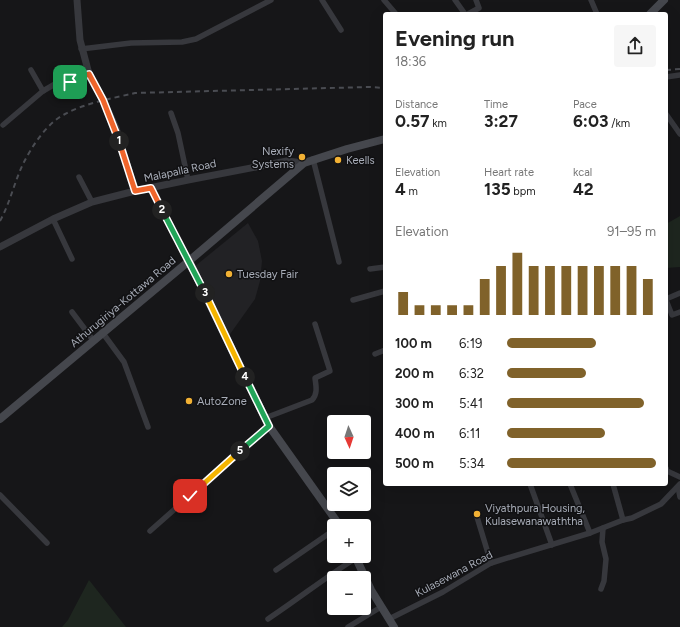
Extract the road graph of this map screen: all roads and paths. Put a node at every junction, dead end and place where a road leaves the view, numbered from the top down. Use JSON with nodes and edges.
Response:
{"nodes":[{"id":1,"x":77,"y":0,"type":"edge"},
{"id":2,"x":271,"y":0,"type":"edge"},
{"id":3,"x":322,"y":0,"type":"edge"},
{"id":4,"x":384,"y":0,"type":"edge"},
{"id":5,"x":455,"y":0,"type":"edge"},
{"id":6,"x":476,"y":0,"type":"edge"},
{"id":7,"x":591,"y":0,"type":"edge"},
{"id":8,"x":664,"y":0,"type":"edge"},
{"id":9,"x":394,"y":12,"type":"edge"},
{"id":10,"x":464,"y":12,"type":"edge"},
{"id":11,"x":472,"y":12,"type":"edge"},
{"id":12,"x":596,"y":12,"type":"edge"},
{"id":13,"x":652,"y":12,"type":"edge"},
{"id":14,"x":341,"y":30,"type":"dead end"},
{"id":15,"x":81,"y":50,"type":"junction"},
{"id":16,"x":31,"y":70,"type":"dead end"},
{"id":17,"x":89,"y":74,"type":"junction"},
{"id":18,"x":680,"y":75,"type":"edge"},
{"id":19,"x":668,"y":77,"type":"edge"},
{"id":20,"x":43,"y":91,"type":"junction"},
{"id":21,"x":171,"y":113,"type":"dead end"},
{"id":22,"x":668,"y":117,"type":"edge"},
{"id":23,"x":3,"y":125,"type":"dead end"},
{"id":24,"x":680,"y":134,"type":"edge"},
{"id":25,"x":383,"y":140,"type":"edge"},
{"id":26,"x":313,"y":159,"type":"junction"},
{"id":27,"x":304,"y":163,"type":"junction"},
{"id":28,"x":78,"y":177,"type":"dead end"},
{"id":29,"x":188,"y":180,"type":"junction"},
{"id":30,"x":151,"y":188,"type":"junction"},
{"id":31,"x":135,"y":191,"type":"junction"},
{"id":32,"x":92,"y":202,"type":"junction"},
{"id":33,"x":53,"y":219,"type":"junction"},
{"id":34,"x":0,"y":247,"type":"edge"},
{"id":35,"x":72,"y":259,"type":"dead end"},
{"id":36,"x":189,"y":261,"type":"junction"},
{"id":37,"x":339,"y":262,"type":"dead end"},
{"id":38,"x":383,"y":267,"type":"edge"},
{"id":39,"x":370,"y":269,"type":"dead end"},
{"id":40,"x":383,"y":292,"type":"edge"},
{"id":41,"x":680,"y":293,"type":"edge"},
{"id":42,"x":668,"y":299,"type":"edge"},
{"id":43,"x":353,"y":300,"type":"dead end"},
{"id":44,"x":668,"y":305,"type":"edge"},
{"id":45,"x":72,"y":312,"type":"dead end"},
{"id":46,"x":680,"y":312,"type":"edge"},
{"id":47,"x":315,"y":324,"type":"dead end"},
{"id":48,"x":102,"y":332,"type":"junction"},
{"id":49,"x":93,"y":340,"type":"junction"},
{"id":50,"x":383,"y":351,"type":"edge"},
{"id":51,"x":375,"y":354,"type":"dead end"},
{"id":52,"x":265,"y":418,"type":"junction"},
{"id":53,"x":0,"y":419,"type":"edge"},
{"id":54,"x":269,"y":426,"type":"junction"},
{"id":55,"x":148,"y":427,"type":"dead end"},
{"id":56,"x":668,"y":471,"type":"edge"},
{"id":57,"x":680,"y":477,"type":"edge"},
{"id":58,"x":679,"y":485,"type":"edge"},
{"id":59,"x":531,"y":486,"type":"edge"},
{"id":60,"x":571,"y":486,"type":"edge"},
{"id":61,"x":614,"y":486,"type":"edge"},
{"id":62,"x":0,"y":495,"type":"edge"},
{"id":63,"x":680,"y":497,"type":"edge"},
{"id":64,"x":477,"y":517,"type":"dead end"},
{"id":65,"x":335,"y":519,"type":"edge"},
{"id":66,"x":623,"y":520,"type":"junction"},
{"id":67,"x":603,"y":528,"type":"junction"},
{"id":68,"x":150,"y":531,"type":"dead end"},
{"id":69,"x":590,"y":533,"type":"junction"},
{"id":70,"x":327,"y":535,"type":"edge"},
{"id":71,"x":47,"y":543,"type":"dead end"},
{"id":72,"x":552,"y":545,"type":"junction"},
{"id":73,"x":347,"y":563,"type":"edge"},
{"id":74,"x":358,"y":563,"type":"edge"},
{"id":75,"x":491,"y":563,"type":"junction"},
{"id":76,"x":276,"y":570,"type":"dead end"},
{"id":77,"x":601,"y":589,"type":"dead end"},
{"id":78,"x":381,"y":607,"type":"junction"},
{"id":79,"x":268,"y":619,"type":"dead end"},
{"id":80,"x":389,"y":619,"type":"junction"},
{"id":81,"x":348,"y":627,"type":"edge"},
{"id":82,"x":394,"y":627,"type":"edge"}],
"edges":[{"from":1,"to":15,"type":"street"},
{"from":2,"to":15,"type":"street"},
{"from":3,"to":14,"type":"street"},
{"from":4,"to":9,"type":"street"},
{"from":5,"to":10,"type":"street"},
{"from":6,"to":11,"type":"street"},
{"from":7,"to":12,"type":"street"},
{"from":8,"to":13,"type":"main road"},
{"from":15,"to":17,"type":"street"},
{"from":16,"to":20,"type":"street"},
{"from":17,"to":20,"type":"street"},
{"from":17,"to":31,"type":"street"},
{"from":18,"to":19,"type":"street"},
{"from":20,"to":23,"type":"street"},
{"from":21,"to":29,"type":"street"},
{"from":22,"to":24,"type":"street"},
{"from":25,"to":26,"type":"main road","name":"Athurugiriya-Kottawa Road"},
{"from":26,"to":27,"type":"main road","name":"Athurugiriya-Kottawa Road"},
{"from":26,"to":37,"type":"street"},
{"from":27,"to":29,"type":"street","name":"Malapalla Road"},
{"from":27,"to":36,"type":"main road","name":"Athurugiriya-Kottawa Road"},
{"from":28,"to":32,"type":"street"},
{"from":29,"to":30,"type":"street","name":"Malapalla Road"},
{"from":30,"to":31,"type":"street","name":"Malapalla Road"},
{"from":30,"to":36,"type":"street"},
{"from":31,"to":32,"type":"street","name":"Malapalla Road"},
{"from":32,"to":33,"type":"street","name":"Malapalla Road"},
{"from":33,"to":34,"type":"street","name":"Malapalla Road"},
{"from":33,"to":35,"type":"street"},
{"from":36,"to":48,"type":"main road","name":"Athurugiriya-Kottawa Road"},
{"from":36,"to":52,"type":"main road"},
{"from":38,"to":39,"type":"street"},
{"from":40,"to":43,"type":"street"},
{"from":41,"to":42,"type":"street"},
{"from":44,"to":46,"type":"street"},
{"from":45,"to":49,"type":"street"},
{"from":47,"to":52,"type":"street"},
{"from":48,"to":49,"type":"main road","name":"Athurugiriya-Kottawa Road"},
{"from":48,"to":55,"type":"street"},
{"from":49,"to":53,"type":"main road","name":"Athurugiriya-Kottawa Road"},
{"from":50,"to":51,"type":"street"},
{"from":52,"to":54,"type":"main road"},
{"from":54,"to":65,"type":"main road"},
{"from":54,"to":68,"type":"street"},
{"from":56,"to":57,"type":"street"},
{"from":58,"to":63,"type":"street"},
{"from":58,"to":66,"type":"street","name":"Kulasewana Road"},
{"from":59,"to":72,"type":"street"},
{"from":60,"to":69,"type":"street"},
{"from":61,"to":66,"type":"street"},
{"from":62,"to":71,"type":"street"},
{"from":64,"to":75,"type":"street"},
{"from":66,"to":67,"type":"street","name":"Kulasewana Road"},
{"from":67,"to":69,"type":"street","name":"Kulasewana Road"},
{"from":67,"to":77,"type":"street"},
{"from":69,"to":72,"type":"street","name":"Kulasewana Road"},
{"from":70,"to":76,"type":"street"},
{"from":72,"to":75,"type":"street","name":"Kulasewana Road"},
{"from":73,"to":79,"type":"street"},
{"from":74,"to":78,"type":"main road"},
{"from":75,"to":80,"type":"street","name":"Kulasewana Road"},
{"from":78,"to":80,"type":"main road"},
{"from":78,"to":81,"type":"street"},
{"from":80,"to":82,"type":"main road"}]}
